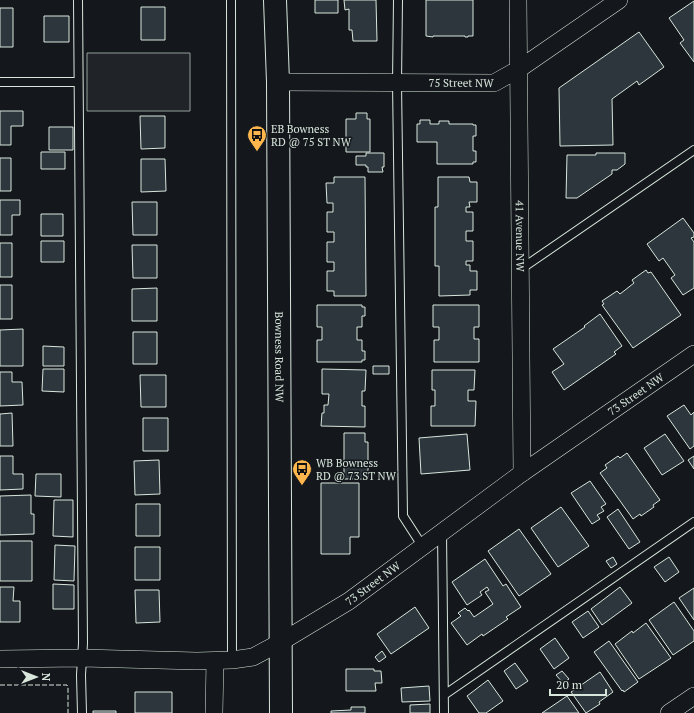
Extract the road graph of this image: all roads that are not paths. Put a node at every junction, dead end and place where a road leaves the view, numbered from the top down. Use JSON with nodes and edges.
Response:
{"nodes":[{"id":1,"x":78,"y":0,"type":"edge"},
{"id":2,"x":231,"y":0,"type":"edge"},
{"id":3,"x":275,"y":0,"type":"edge"},
{"id":4,"x":398,"y":0,"type":"edge"},
{"id":5,"x":518,"y":0,"type":"edge"},
{"id":6,"x":619,"y":0,"type":"edge"},
{"id":7,"x":519,"y":69,"type":"junction"},
{"id":8,"x":0,"y":82,"type":"edge"},
{"id":9,"x":78,"y":82,"type":"junction"},
{"id":10,"x":278,"y":82,"type":"junction"},
{"id":11,"x":397,"y":83,"type":"junction"},
{"id":12,"x":694,"y":150,"type":"edge"},
{"id":13,"x":520,"y":270,"type":"junction"},
{"id":14,"x":694,"y":354,"type":"edge"},
{"id":15,"x":522,"y":473,"type":"junction"},
{"id":16,"x":694,"y":522,"type":"edge"},
{"id":17,"x":442,"y":532,"type":"junction"},
{"id":18,"x":423,"y":546,"type":"junction"},
{"id":19,"x":281,"y":642,"type":"junction"},
{"id":20,"x":82,"y":658,"type":"junction"},
{"id":21,"x":0,"y":659,"type":"edge"},
{"id":22,"x":232,"y":660,"type":"junction"},
{"id":23,"x":215,"y":661,"type":"junction"},
{"id":24,"x":444,"y":695,"type":"junction"},
{"id":25,"x":694,"y":696,"type":"edge"},
{"id":26,"x":82,"y":713,"type":"edge"},
{"id":27,"x":214,"y":713,"type":"edge"},
{"id":28,"x":282,"y":713,"type":"edge"},
{"id":29,"x":444,"y":713,"type":"edge"},
{"id":30,"x":669,"y":713,"type":"edge"}],
"edges":[{"from":1,"to":9,"type":"lane"},
{"from":2,"to":22,"type":"lane"},
{"from":3,"to":10,"type":"street","name":"Bowness Road NW"},
{"from":4,"to":11,"type":"lane"},
{"from":5,"to":7,"type":"street","name":"41 Avenue NW"},
{"from":6,"to":7,"type":"street","name":"75 Street NW"},
{"from":7,"to":11,"type":"street","name":"75 Street NW"},
{"from":7,"to":13,"type":"street","name":"41 Avenue NW"},
{"from":8,"to":9,"type":"lane"},
{"from":9,"to":20,"type":"lane"},
{"from":10,"to":11,"type":"street","name":"75 Street NW"},
{"from":10,"to":19,"type":"street","name":"Bowness Road NW"},
{"from":11,"to":18,"type":"lane"},
{"from":12,"to":13,"type":"lane"},
{"from":13,"to":15,"type":"street","name":"41 Avenue NW"},
{"from":14,"to":15,"type":"street","name":"73 Street NW"},
{"from":15,"to":17,"type":"street","name":"73 Street NW"},
{"from":16,"to":24,"type":"lane"},
{"from":17,"to":18,"type":"street","name":"73 Street NW"},
{"from":17,"to":24,"type":"lane"},
{"from":18,"to":19,"type":"street","name":"73 Street NW"},
{"from":19,"to":22,"type":"street","name":"73 Street NW"},
{"from":19,"to":28,"type":"street","name":"Bowness Road NW"},
{"from":20,"to":21,"type":"street","name":"73 Street NW"},
{"from":20,"to":23,"type":"street","name":"73 Street NW"},
{"from":20,"to":26,"type":"lane"},
{"from":22,"to":23,"type":"street","name":"73 Street NW"},
{"from":23,"to":27,"type":"street"},
{"from":24,"to":29,"type":"lane"},
{"from":25,"to":30,"type":"street"}]}
